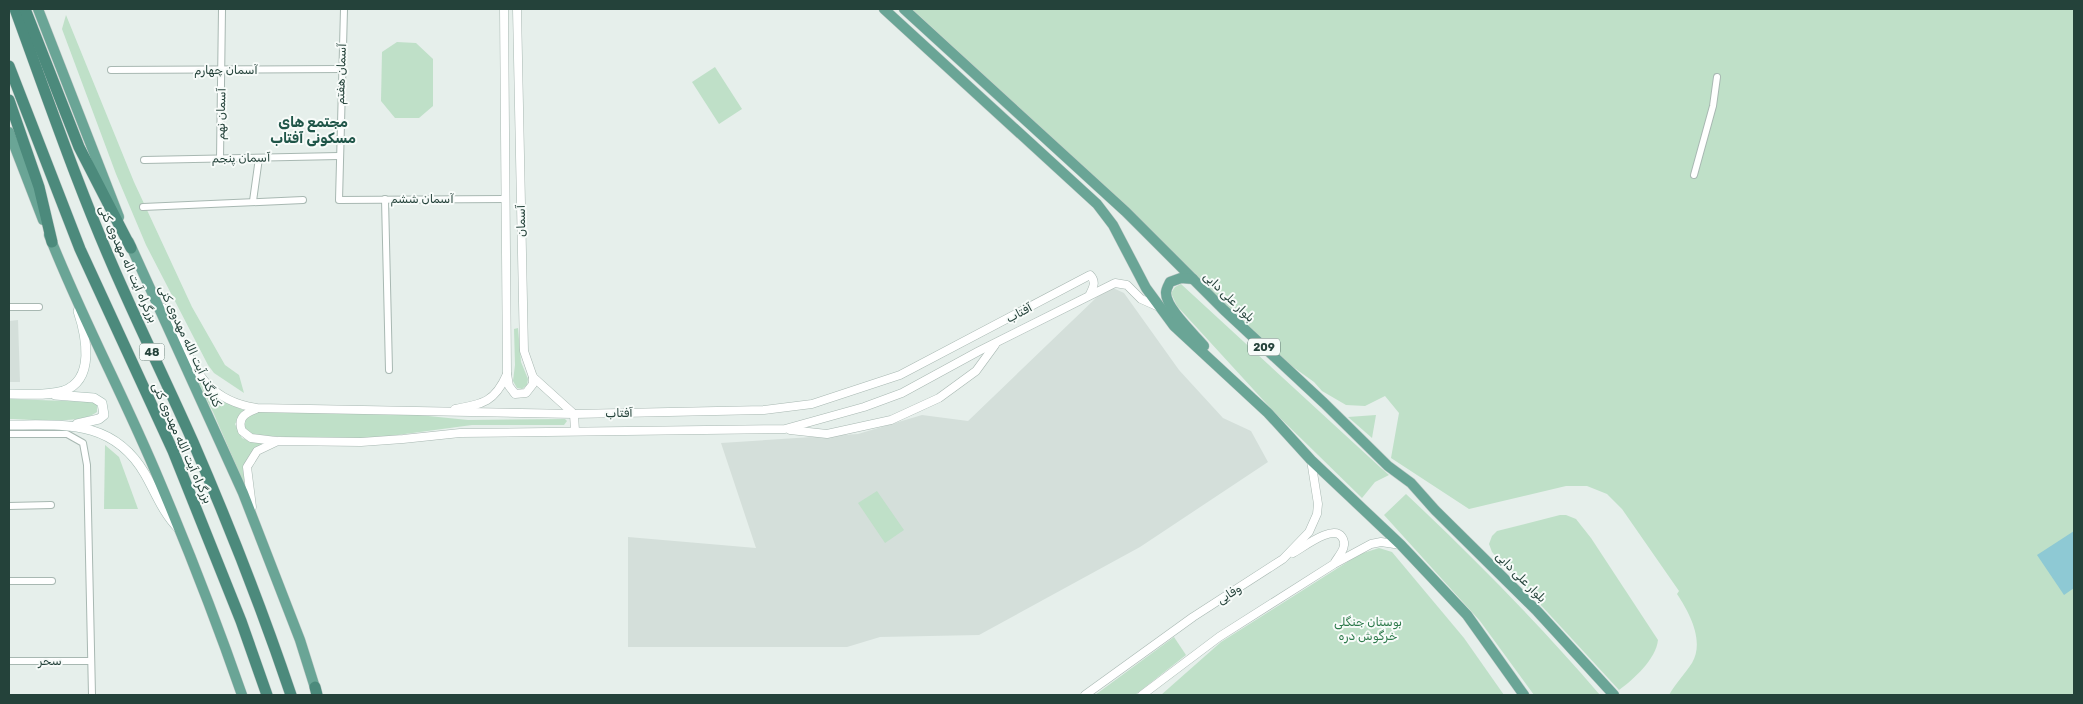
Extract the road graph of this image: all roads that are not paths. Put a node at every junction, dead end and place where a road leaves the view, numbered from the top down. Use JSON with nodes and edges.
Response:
{"nodes":[{"id":1,"x":15,"y":9,"type":"edge"},
{"id":2,"x":25,"y":9,"type":"edge"},
{"id":3,"x":38,"y":9,"type":"edge"},
{"id":4,"x":222,"y":9,"type":"edge"},
{"id":5,"x":344,"y":9,"type":"edge"},
{"id":6,"x":504,"y":9,"type":"edge"},
{"id":7,"x":517,"y":9,"type":"edge"},
{"id":8,"x":884,"y":9,"type":"edge"},
{"id":9,"x":904,"y":9,"type":"edge"},
{"id":10,"x":9,"y":66,"type":"edge"},
{"id":11,"x":341,"y":69,"type":"junction"},
{"id":12,"x":111,"y":70,"type":"dead end"},
{"id":13,"x":221,"y":70,"type":"junction"},
{"id":14,"x":1717,"y":77,"type":"dead end"},
{"id":15,"x":9,"y":100,"type":"edge"},
{"id":16,"x":9,"y":132,"type":"edge"},
{"id":17,"x":339,"y":156,"type":"junction"},
{"id":18,"x":259,"y":158,"type":"junction"},
{"id":19,"x":220,"y":159,"type":"junction"},
{"id":20,"x":144,"y":160,"type":"dead end"},
{"id":21,"x":1694,"y":175,"type":"dead end"},
{"id":22,"x":385,"y":199,"type":"junction"},
{"id":23,"x":505,"y":199,"type":"junction"},
{"id":24,"x":303,"y":200,"type":"dead end"},
{"id":25,"x":339,"y":200,"type":"joint"},
{"id":26,"x":253,"y":201,"type":"junction"},
{"id":27,"x":143,"y":207,"type":"dead end"},
{"id":28,"x":52,"y":242,"type":"junction"},
{"id":29,"x":131,"y":248,"type":"junction"},
{"id":30,"x":1193,"y":278,"type":"junction"},
{"id":31,"x":70,"y":287,"type":"junction"},
{"id":32,"x":1090,"y":294,"type":"junction"},
{"id":33,"x":154,"y":296,"type":"junction"},
{"id":34,"x":9,"y":307,"type":"edge"},
{"id":35,"x":39,"y":307,"type":"dead end"},
{"id":36,"x":1159,"y":307,"type":"junction"},
{"id":37,"x":996,"y":342,"type":"junction"},
{"id":38,"x":389,"y":370,"type":"dead end"},
{"id":39,"x":1222,"y":370,"type":"junction"},
{"id":40,"x":507,"y":374,"type":"junction"},
{"id":41,"x":533,"y":377,"type":"junction"},
{"id":42,"x":9,"y":394,"type":"edge"},
{"id":43,"x":44,"y":394,"type":"junction"},
{"id":44,"x":257,"y":408,"type":"junction"},
{"id":45,"x":441,"y":412,"type":"junction"},
{"id":46,"x":574,"y":414,"type":"junction"},
{"id":47,"x":9,"y":425,"type":"edge"},
{"id":48,"x":72,"y":425,"type":"junction"},
{"id":49,"x":783,"y":429,"type":"junction"},
{"id":50,"x":575,"y":431,"type":"junction"},
{"id":51,"x":9,"y":434,"type":"edge"},
{"id":52,"x":278,"y":441,"type":"junction"},
{"id":53,"x":1311,"y":460,"type":"junction"},
{"id":54,"x":51,"y":505,"type":"dead end"},
{"id":55,"x":9,"y":506,"type":"edge"},
{"id":56,"x":254,"y":518,"type":"junction"},
{"id":57,"x":179,"y":529,"type":"junction"},
{"id":58,"x":1401,"y":545,"type":"junction"},
{"id":59,"x":1283,"y":559,"type":"junction"},
{"id":60,"x":1334,"y":564,"type":"junction"},
{"id":61,"x":9,"y":581,"type":"edge"},
{"id":62,"x":52,"y":581,"type":"dead end"},
{"id":63,"x":9,"y":661,"type":"edge"},
{"id":64,"x":90,"y":661,"type":"junction"},
{"id":65,"x":1155,"y":686,"type":"junction"},
{"id":66,"x":316,"y":693,"type":"edge"},
{"id":67,"x":92,"y":695,"type":"edge"},
{"id":68,"x":242,"y":695,"type":"edge"},
{"id":69,"x":267,"y":695,"type":"edge"},
{"id":70,"x":291,"y":695,"type":"edge"},
{"id":71,"x":1085,"y":695,"type":"edge"},
{"id":72,"x":1142,"y":695,"type":"edge"},
{"id":73,"x":1153,"y":695,"type":"edge"},
{"id":74,"x":1524,"y":695,"type":"edge"},
{"id":75,"x":1614,"y":695,"type":"edge"}],
"edges":[{"from":1,"to":70,"type":"highway","name":"بزرگراه آیت اله مهدوی کنی","number":"48"},
{"from":2,"to":29,"type":"highway"},
{"from":3,"to":29,"type":"main road","name":"کنارگذر آیت الله مهدوی کنی"},
{"from":4,"to":13,"type":"street","name":"آسمان نهم"},
{"from":5,"to":11,"type":"street","name":"آسمان هفتم"},
{"from":6,"to":23,"type":"street","name":"آسمان"},
{"from":7,"to":41,"type":"street","name":"آسمان"},
{"from":8,"to":36,"type":"main road"},
{"from":9,"to":30,"type":"main road","name":"بلوار علی دایی","number":"209"},
{"from":10,"to":69,"type":"highway","name":"بزرگراه آیت الله مهدوی کنی","number":"48"},
{"from":11,"to":13,"type":"street","name":"آسمان چهارم"},
{"from":11,"to":17,"type":"street","name":"آسمان هفتم"},
{"from":12,"to":13,"type":"street","name":"آسمان چهارم"},
{"from":13,"to":19,"type":"street","name":"آسمان نهم"},
{"from":14,"to":21,"type":"street"},
{"from":15,"to":28,"type":"highway"},
{"from":16,"to":28,"type":"main road"},
{"from":17,"to":18,"type":"street","name":"آسمان پنجم"},
{"from":17,"to":25,"type":"street","name":"آسمان هفتم"},
{"from":18,"to":19,"type":"street","name":"آسمان پنجم"},
{"from":18,"to":26,"type":"street"},
{"from":19,"to":20,"type":"street","name":"آسمان پنجم"},
{"from":22,"to":23,"type":"street","name":"آسمان ششم"},
{"from":22,"to":25,"type":"street","name":"آسمان ششم"},
{"from":22,"to":38,"type":"street"},
{"from":23,"to":40,"type":"street","name":"آسمان"},
{"from":24,"to":26,"type":"street"},
{"from":26,"to":27,"type":"street"},
{"from":28,"to":31,"type":"main road"},
{"from":29,"to":33,"type":"main road","name":"کنارگذر آیت الله مهدوی کنی"},
{"from":30,"to":39,"type":"main road"},
{"from":30,"to":75,"type":"main road","name":"بلوار علی دایی","number":"209"},
{"from":31,"to":43,"type":"main road"},
{"from":31,"to":57,"type":"main road"},
{"from":32,"to":36,"type":"street","name":"آفتاب"},
{"from":32,"to":37,"type":"street","name":"آفتاب"},
{"from":32,"to":46,"type":"street","name":"آفتاب"},
{"from":33,"to":44,"type":"street","name":"آفتاب"},
{"from":33,"to":56,"type":"main road","name":"کنارگذر آیت الله مهدوی کنی"},
{"from":34,"to":35,"type":"street"},
{"from":36,"to":39,"type":"main road"},
{"from":37,"to":49,"type":"street","name":"آفتاب"},
{"from":37,"to":49,"type":"street"},
{"from":39,"to":53,"type":"main road"},
{"from":40,"to":41,"type":"street"},
{"from":40,"to":45,"type":"street"},
{"from":41,"to":46,"type":"street","name":"آسمان"},
{"from":42,"to":43,"type":"main road"},
{"from":43,"to":48,"type":"main road"},
{"from":44,"to":45,"type":"street","name":"آفتاب"},
{"from":44,"to":52,"type":"street"},
{"from":45,"to":46,"type":"street","name":"آفتاب"},
{"from":46,"to":50,"type":"street"},
{"from":47,"to":48,"type":"main road"},
{"from":48,"to":57,"type":"main road"},
{"from":49,"to":50,"type":"street","name":"آفتاب"},
{"from":50,"to":52,"type":"street","name":"آفتاب"},
{"from":51,"to":64,"type":"street"},
{"from":52,"to":56,"type":"street","name":"آفتاب"},
{"from":53,"to":58,"type":"main road"},
{"from":53,"to":59,"type":"street","name":"وفایی"},
{"from":54,"to":55,"type":"street"},
{"from":56,"to":66,"type":"main road","name":"کنارگذر آیت الله مهدوی کنی"},
{"from":57,"to":68,"type":"main road"},
{"from":58,"to":60,"type":"street"},
{"from":58,"to":74,"type":"main road"},
{"from":59,"to":60,"type":"street"},
{"from":59,"to":71,"type":"street","name":"وفایی"},
{"from":60,"to":65,"type":"street"},
{"from":61,"to":62,"type":"street"},
{"from":63,"to":64,"type":"street","name":"سحر"},
{"from":64,"to":67,"type":"street"},
{"from":65,"to":72,"type":"street"},
{"from":65,"to":73,"type":"street"}]}
